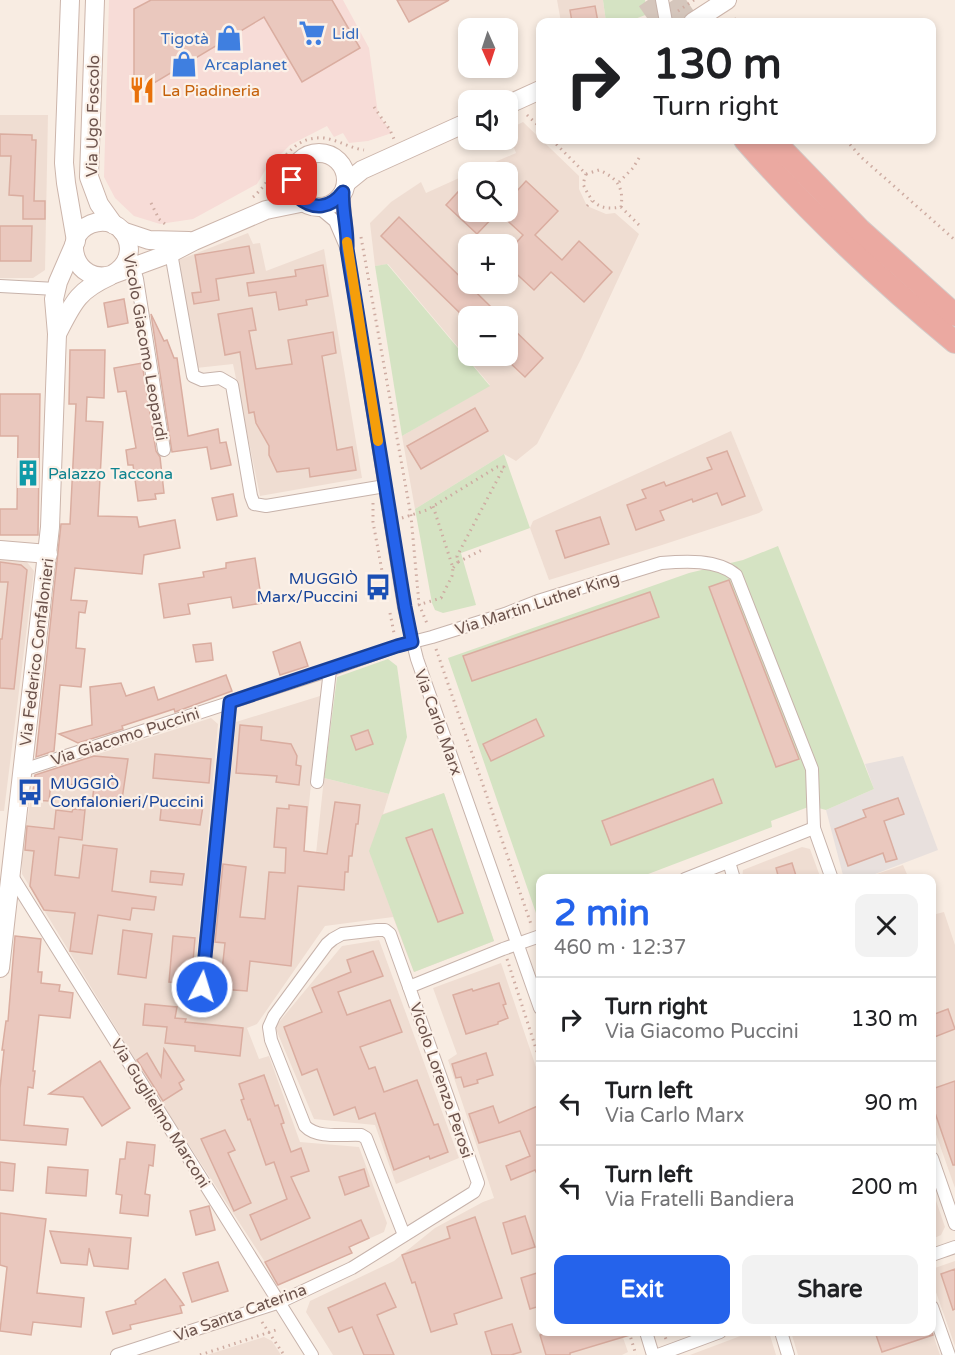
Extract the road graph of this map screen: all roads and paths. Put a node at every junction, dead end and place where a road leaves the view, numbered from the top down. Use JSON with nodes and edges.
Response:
{"nodes":[{"id":1,"x":70,"y":0,"type":"edge"},
{"id":2,"x":95,"y":0,"type":"edge"},
{"id":3,"x":662,"y":0,"type":"edge"},
{"id":4,"x":727,"y":0,"type":"edge"},
{"id":5,"x":665,"y":18,"type":"edge"},
{"id":6,"x":699,"y":18,"type":"edge"},
{"id":7,"x":536,"y":92,"type":"edge"},
{"id":8,"x":518,"y":100,"type":"edge"},
{"id":9,"x":374,"y":107,"type":"dead end"},
{"id":10,"x":527,"y":115,"type":"dead end"},
{"id":11,"x":536,"y":124,"type":"edge"},
{"id":12,"x":458,"y":125,"type":"edge"},
{"id":13,"x":556,"y":144,"type":"edge"},
{"id":14,"x":749,"y":144,"type":"edge"},
{"id":15,"x":777,"y":144,"type":"edge"},
{"id":16,"x":850,"y":144,"type":"edge"},
{"id":17,"x":385,"y":148,"type":"junction"},
{"id":18,"x":639,"y":158,"type":"dead end"},
{"id":19,"x":338,"y":161,"type":"junction"},
{"id":20,"x":294,"y":170,"type":"junction"},
{"id":21,"x":586,"y":174,"type":"junction"},
{"id":22,"x":619,"y":182,"type":"junction"},
{"id":23,"x":345,"y":188,"type":"junction"},
{"id":24,"x":250,"y":200,"type":"dead end"},
{"id":25,"x":592,"y":201,"type":"junction"},
{"id":26,"x":151,"y":203,"type":"dead end"},
{"id":27,"x":311,"y":204,"type":"junction"},
{"id":28,"x":587,"y":206,"type":"dead end"},
{"id":29,"x":621,"y":207,"type":"junction"},
{"id":30,"x":266,"y":210,"type":"junction"},
{"id":31,"x":639,"y":225,"type":"dead end"},
{"id":32,"x":168,"y":226,"type":"dead end"},
{"id":33,"x":360,"y":228,"type":"dead end"},
{"id":34,"x":122,"y":233,"type":"junction"},
{"id":35,"x":955,"y":240,"type":"edge"},
{"id":36,"x":194,"y":241,"type":"junction"},
{"id":37,"x":75,"y":242,"type":"junction"},
{"id":38,"x":363,"y":247,"type":"junction"},
{"id":39,"x":347,"y":249,"type":"junction"},
{"id":40,"x":171,"y":253,"type":"junction"},
{"id":41,"x":134,"y":267,"type":"junction"},
{"id":42,"x":112,"y":275,"type":"junction"},
{"id":43,"x":0,"y":286,"type":"edge"},
{"id":44,"x":56,"y":289,"type":"junction"},
{"id":45,"x":955,"y":315,"type":"edge"},
{"id":46,"x":57,"y":334,"type":"junction"},
{"id":47,"x":955,"y":342,"type":"edge"},
{"id":48,"x":164,"y":450,"type":"dead end"},
{"id":49,"x":385,"y":486,"type":"junction"},
{"id":50,"x":433,"y":506,"type":"junction"},
{"id":51,"x":411,"y":516,"type":"junction"},
{"id":52,"x":0,"y":550,"type":"edge"},
{"id":53,"x":482,"y":550,"type":"dead end"},
{"id":54,"x":48,"y":554,"type":"junction"},
{"id":55,"x":458,"y":562,"type":"junction"},
{"id":56,"x":453,"y":568,"type":"junction"},
{"id":57,"x":419,"y":604,"type":"junction"},
{"id":58,"x":432,"y":637,"type":"junction"},
{"id":59,"x":412,"y":642,"type":"junction"},
{"id":60,"x":330,"y":670,"type":"junction"},
{"id":61,"x":230,"y":702,"type":"junction"},
{"id":62,"x":22,"y":770,"type":"junction"},
{"id":63,"x":317,"y":782,"type":"dead end"},
{"id":64,"x":814,"y":828,"type":"junction"},
{"id":65,"x":729,"y":862,"type":"junction"},
{"id":66,"x":10,"y":872,"type":"junction"},
{"id":67,"x":698,"y":874,"type":"edge"},
{"id":68,"x":733,"y":874,"type":"edge"},
{"id":69,"x":830,"y":874,"type":"edge"},
{"id":70,"x":2,"y":927,"type":"edge"},
{"id":71,"x":536,"y":931,"type":"edge"},
{"id":72,"x":536,"y":938,"type":"edge"},
{"id":73,"x":519,"y":944,"type":"junction"},
{"id":74,"x":0,"y":968,"type":"edge"},
{"id":75,"x":202,"y":987,"type":"dead end"},
{"id":76,"x":409,"y":987,"type":"junction"},
{"id":77,"x":536,"y":996,"type":"edge"},
{"id":78,"x":936,"y":1169,"type":"edge"},
{"id":79,"x":478,"y":1183,"type":"joint"},
{"id":80,"x":955,"y":1224,"type":"edge"},
{"id":81,"x":404,"y":1235,"type":"junction"},
{"id":82,"x":955,"y":1247,"type":"edge"},
{"id":83,"x":936,"y":1254,"type":"edge"},
{"id":84,"x":280,"y":1302,"type":"junction"},
{"id":85,"x":255,"y":1310,"type":"junction"},
{"id":86,"x":936,"y":1318,"type":"edge"},
{"id":87,"x":292,"y":1323,"type":"junction"},
{"id":88,"x":270,"y":1333,"type":"junction"},
{"id":89,"x":630,"y":1336,"type":"edge"},
{"id":90,"x":647,"y":1336,"type":"edge"},
{"id":91,"x":709,"y":1336,"type":"edge"},
{"id":92,"x":782,"y":1336,"type":"edge"},
{"id":93,"x":117,"y":1355,"type":"edge"},
{"id":94,"x":200,"y":1355,"type":"edge"},
{"id":95,"x":284,"y":1355,"type":"edge"},
{"id":96,"x":312,"y":1355,"type":"edge"},
{"id":97,"x":636,"y":1355,"type":"edge"},
{"id":98,"x":653,"y":1355,"type":"edge"},
{"id":99,"x":658,"y":1355,"type":"edge"},
{"id":100,"x":788,"y":1355,"type":"edge"},
{"id":101,"x":949,"y":1355,"type":"edge"}],
"edges":[{"from":1,"to":37,"type":"street","name":"Via Ugo Foscolo"},
{"from":2,"to":34,"type":"street","name":"Via Ugo Foscolo"},
{"from":3,"to":5,"type":"street"},
{"from":4,"to":6,"type":"street"},
{"from":7,"to":8,"type":"street"},
{"from":9,"to":17,"type":"path"},
{"from":10,"to":11,"type":"path"},
{"from":12,"to":17,"type":"street"},
{"from":13,"to":21,"type":"path"},
{"from":14,"to":47,"type":"highway"},
{"from":15,"to":45,"type":"highway"},
{"from":16,"to":35,"type":"path"},
{"from":17,"to":19,"type":"street"},
{"from":17,"to":23,"type":"street"},
{"from":17,"to":24,"type":"path"},
{"from":18,"to":22,"type":"path"},
{"from":19,"to":20,"type":"street"},
{"from":19,"to":23,"type":"street"},
{"from":20,"to":27,"type":"street"},
{"from":20,"to":30,"type":"street"},
{"from":21,"to":22,"type":"path"},
{"from":21,"to":25,"type":"path"},
{"from":22,"to":29,"type":"path"},
{"from":23,"to":27,"type":"street"},
{"from":23,"to":39,"type":"street","name":"Via Carlo Marx"},
{"from":25,"to":28,"type":"path"},
{"from":25,"to":29,"type":"path"},
{"from":26,"to":32,"type":"path"},
{"from":27,"to":30,"type":"street","name":"Via Federico Confalonieri"},
{"from":27,"to":39,"type":"street","name":"Via Carlo Marx"},
{"from":29,"to":31,"type":"path"},
{"from":30,"to":36,"type":"street","name":"Via Federico Confalonieri"},
{"from":33,"to":38,"type":"path"},
{"from":34,"to":36,"type":"street"},
{"from":34,"to":37,"type":"street"},
{"from":34,"to":41,"type":"street","name":"Vicolo Giacomo Leopardi"},
{"from":34,"to":42,"type":"street"},
{"from":36,"to":40,"type":"street","name":"Via Federico Confalonieri"},
{"from":37,"to":42,"type":"street"},
{"from":37,"to":44,"type":"street","name":"Via Federico Confalonieri"},
{"from":38,"to":39,"type":"path"},
{"from":38,"to":51,"type":"path"},
{"from":39,"to":49,"type":"street","name":"Via Carlo Marx"},
{"from":40,"to":41,"type":"street","name":"Via Federico Confalonieri"},
{"from":40,"to":49,"type":"street"},
{"from":41,"to":42,"type":"street","name":"Via Federico Confalonieri"},
{"from":41,"to":48,"type":"street","name":"Vicolo Giacomo Leopardi"},
{"from":42,"to":46,"type":"street","name":"Via Federico Confalonieri"},
{"from":43,"to":44,"type":"street"},
{"from":44,"to":46,"type":"street","name":"Via Federico Confalonieri"},
{"from":46,"to":54,"type":"street","name":"Via Federico Confalonieri"},
{"from":49,"to":59,"type":"street","name":"Via Carlo Marx"},
{"from":50,"to":51,"type":"path"},
{"from":50,"to":55,"type":"path"},
{"from":50,"to":56,"type":"path"},
{"from":51,"to":57,"type":"path"},
{"from":52,"to":54,"type":"street"},
{"from":53,"to":55,"type":"path"},
{"from":54,"to":62,"type":"street","name":"Via Federico Confalonieri"},
{"from":55,"to":56,"type":"path"},
{"from":56,"to":57,"type":"path"},
{"from":57,"to":58,"type":"path"},
{"from":58,"to":59,"type":"street","name":"Via Martin Luther King"},
{"from":58,"to":64,"type":"street","name":"Via Martin Luther King"},
{"from":58,"to":71,"type":"path"},
{"from":59,"to":60,"type":"street","name":"Via Giacomo Puccini"},
{"from":59,"to":73,"type":"street","name":"Via Carlo Marx"},
{"from":60,"to":61,"type":"street","name":"Via Giacomo Puccini"},
{"from":60,"to":63,"type":"street"},
{"from":61,"to":62,"type":"street","name":"Via Giacomo Puccini"},
{"from":61,"to":75,"type":"street"},
{"from":62,"to":66,"type":"street","name":"Via Federico Confalonieri"},
{"from":64,"to":65,"type":"street"},
{"from":64,"to":69,"type":"street","name":"Via Martin Luther King"},
{"from":65,"to":67,"type":"street"},
{"from":65,"to":68,"type":"street"},
{"from":66,"to":70,"type":"street","name":"Via Federico Confalonieri"},
{"from":66,"to":84,"type":"street","name":"Via Guglielmo Marconi"},
{"from":70,"to":74,"type":"street","name":"Via Federico Confalonieri"},
{"from":72,"to":73,"type":"street","name":"Vicolo Lorenzo Perosi"},
{"from":73,"to":76,"type":"street","name":"Vicolo Lorenzo Perosi"},
{"from":73,"to":77,"type":"street","name":"Via Carlo Marx"},
{"from":76,"to":79,"type":"street","name":"Vicolo Lorenzo Perosi"},
{"from":76,"to":81,"type":"street"},
{"from":78,"to":80,"type":"street"},
{"from":79,"to":81,"type":"street","name":"Via Santa Caterina"},
{"from":81,"to":84,"type":"street","name":"Via Santa Caterina"},
{"from":82,"to":83,"type":"street"},
{"from":84,"to":85,"type":"street","name":"Via Santa Caterina"},
{"from":84,"to":87,"type":"street","name":"Via Guglielmo Marconi"},
{"from":85,"to":88,"type":"path"},
{"from":85,"to":93,"type":"street","name":"Via Santa Caterina"},
{"from":86,"to":101,"type":"street"},
{"from":87,"to":88,"type":"path"},
{"from":87,"to":96,"type":"street","name":"Via Guglielmo Marconi"},
{"from":88,"to":94,"type":"path"},
{"from":88,"to":95,"type":"path"},
{"from":89,"to":97,"type":"path"},
{"from":90,"to":98,"type":"street"},
{"from":91,"to":99,"type":"street"},
{"from":92,"to":100,"type":"street"}]}
